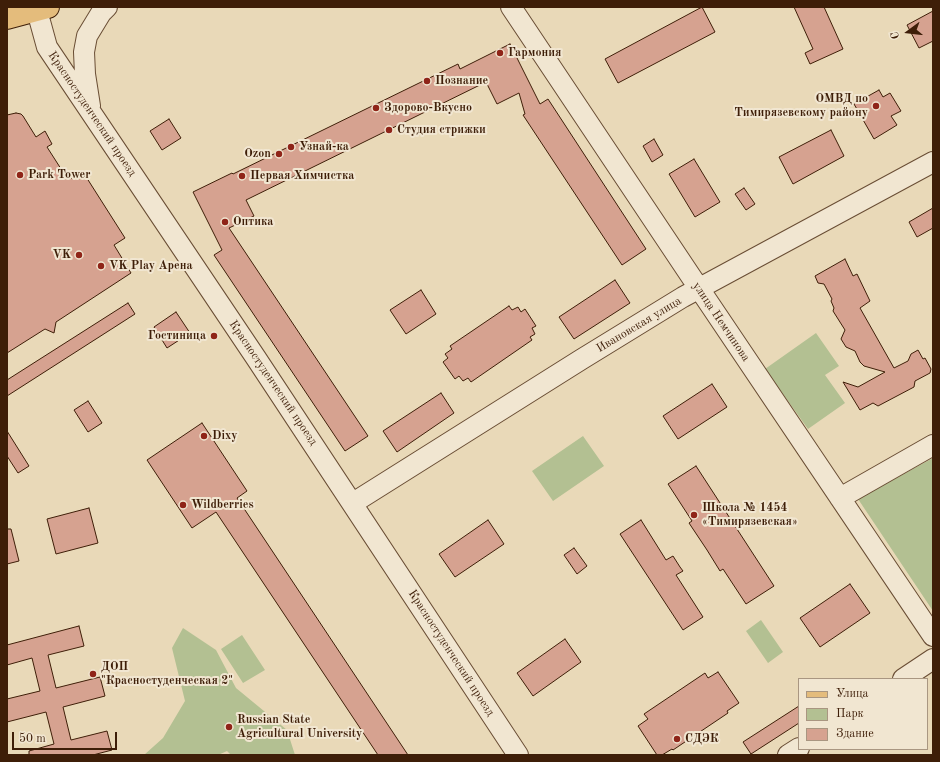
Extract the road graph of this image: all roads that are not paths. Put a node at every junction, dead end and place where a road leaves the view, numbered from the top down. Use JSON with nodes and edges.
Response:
{"nodes":[{"id":1,"x":107,"y":7,"type":"edge"},
{"id":2,"x":511,"y":7,"type":"edge"},
{"id":3,"x":41,"y":8,"type":"edge"},
{"id":4,"x":7,"y":18,"type":"edge"},
{"id":5,"x":91,"y":112,"type":"junction"},
{"id":6,"x":933,"y":162,"type":"edge"},
{"id":7,"x":699,"y":289,"type":"junction"},
{"id":8,"x":933,"y":445,"type":"edge"},
{"id":9,"x":840,"y":498,"type":"junction"},
{"id":10,"x":353,"y":503,"type":"junction"},
{"id":11,"x":933,"y":636,"type":"edge"},
{"id":12,"x":933,"y":659,"type":"edge"},
{"id":13,"x":904,"y":678,"type":"edge"},
{"id":14,"x":798,"y":749,"type":"edge"},
{"id":15,"x":518,"y":755,"type":"edge"},
{"id":16,"x":788,"y":755,"type":"edge"}],
"edges":[{"from":1,"to":5,"type":"street"},
{"from":2,"to":7,"type":"street","name":"улица Немчинова"},
{"from":3,"to":4,"type":"main road"},
{"from":3,"to":5,"type":"street","name":"Красностуденческий проезд"},
{"from":5,"to":10,"type":"street","name":"Красностуденческий проезд"},
{"from":6,"to":7,"type":"street","name":"Ивановская улица"},
{"from":7,"to":9,"type":"street","name":"улица Немчинова"},
{"from":7,"to":10,"type":"street","name":"Ивановская улица"},
{"from":8,"to":9,"type":"street"},
{"from":9,"to":11,"type":"street","name":"улица Немчинова"},
{"from":10,"to":15,"type":"street","name":"Красностуденческий проезд"},
{"from":12,"to":13,"type":"street"},
{"from":14,"to":16,"type":"street"}]}
